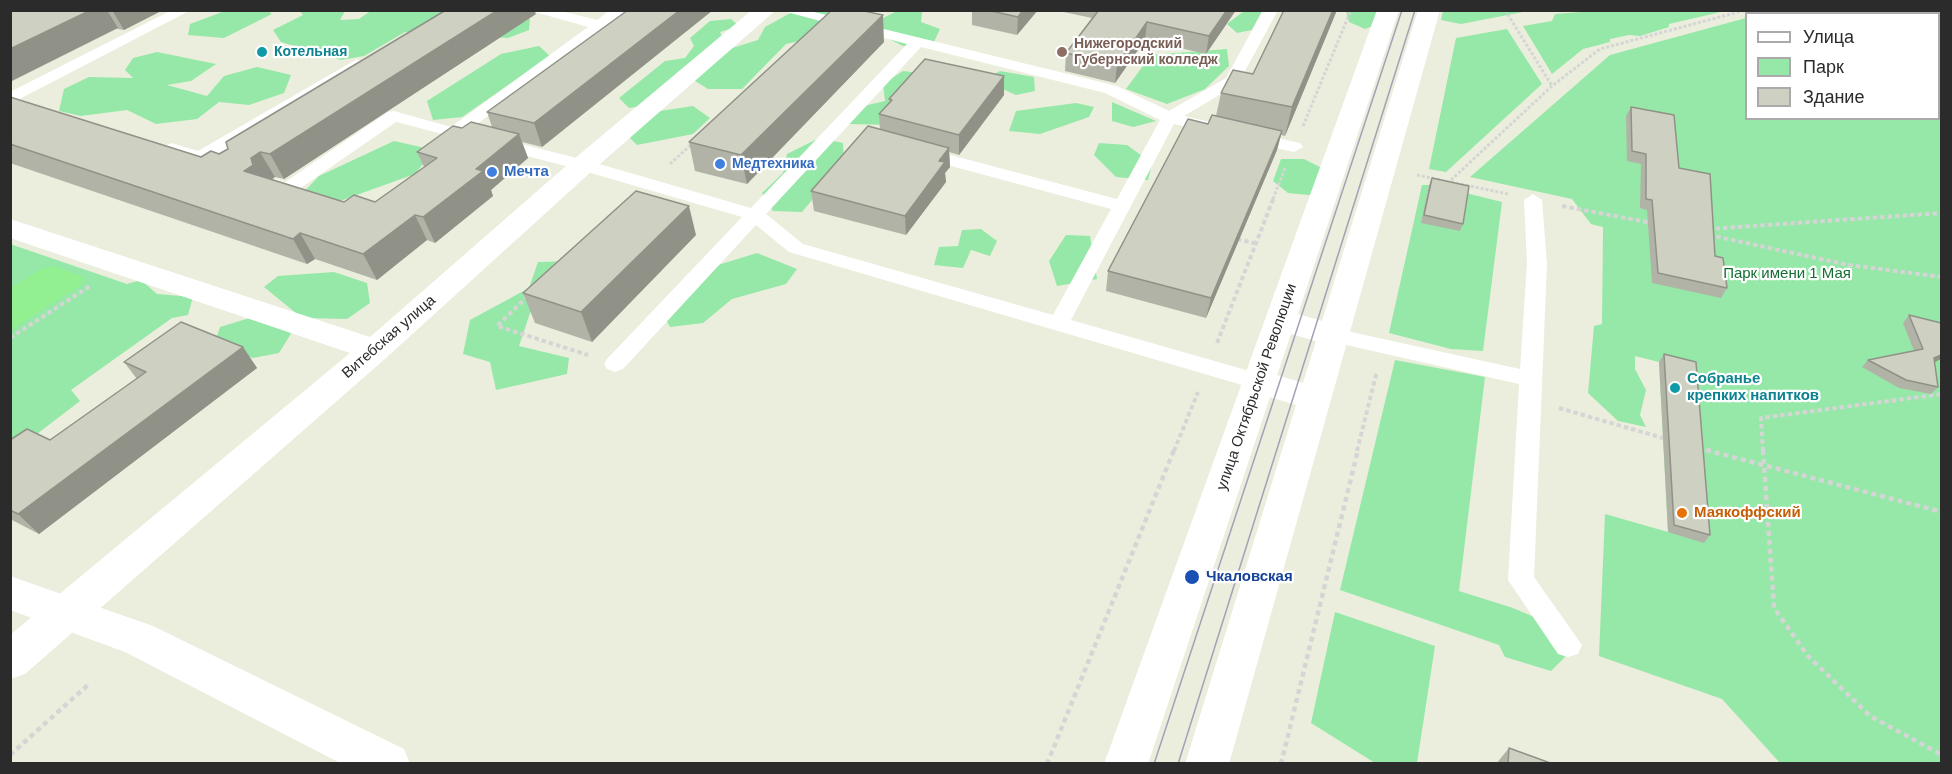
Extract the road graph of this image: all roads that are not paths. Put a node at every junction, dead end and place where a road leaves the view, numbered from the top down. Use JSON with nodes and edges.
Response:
{"nodes":[{"id":1,"x":184,"y":10,"type":"edge"},
{"id":2,"x":535,"y":10,"type":"edge"},
{"id":3,"x":620,"y":10,"type":"edge"},
{"id":4,"x":766,"y":10,"type":"edge"},
{"id":5,"x":786,"y":10,"type":"edge"},
{"id":6,"x":1271,"y":10,"type":"edge"},
{"id":7,"x":1388,"y":10,"type":"edge"},
{"id":8,"x":1429,"y":10,"type":"edge"},
{"id":9,"x":601,"y":25,"type":"junction"},
{"id":10,"x":917,"y":42,"type":"junction"},
{"id":11,"x":375,"y":53,"type":"edge"},
{"id":12,"x":10,"y":101,"type":"edge"},
{"id":13,"x":33,"y":109,"type":"edge"},
{"id":14,"x":1168,"y":118,"type":"junction"},
{"id":15,"x":836,"y":129,"type":"junction"},
{"id":16,"x":454,"y":133,"type":"junction"},
{"id":17,"x":858,"y":135,"type":"edge"},
{"id":18,"x":156,"y":144,"type":"edge"},
{"id":19,"x":904,"y":147,"type":"edge"},
{"id":20,"x":1294,"y":147,"type":"dead end"},
{"id":21,"x":583,"y":165,"type":"junction"},
{"id":22,"x":276,"y":185,"type":"edge"},
{"id":23,"x":1533,"y":200,"type":"road end"},
{"id":24,"x":1122,"y":206,"type":"junction"},
{"id":25,"x":755,"y":215,"type":"junction"},
{"id":26,"x":10,"y":228,"type":"edge"},
{"id":27,"x":1281,"y":320,"type":"junction"},
{"id":28,"x":1059,"y":324,"type":"junction"},
{"id":29,"x":1333,"y":334,"type":"junction"},
{"id":30,"x":375,"y":350,"type":"junction"},
{"id":31,"x":615,"y":364,"type":"dead end"},
{"id":32,"x":1259,"y":382,"type":"junction"},
{"id":33,"x":1530,"y":389,"type":"junction"},
{"id":34,"x":1315,"y":398,"type":"junction"},
{"id":35,"x":10,"y":593,"type":"edge"},
{"id":36,"x":66,"y":615,"type":"junction"},
{"id":37,"x":1568,"y":645,"type":"dead end"},
{"id":38,"x":10,"y":661,"type":"edge"},
{"id":39,"x":388,"y":764,"type":"edge"},
{"id":40,"x":1125,"y":764,"type":"edge"},
{"id":41,"x":1207,"y":764,"type":"edge"}],
"edges":[{"from":1,"to":12,"type":"lane"},
{"from":2,"to":9,"type":"lane"},
{"from":3,"to":9,"type":"lane"},
{"from":4,"to":21,"type":"main road","name":"Витебская улица"},
{"from":5,"to":10,"type":"lane"},
{"from":6,"to":14,"type":"lane"},
{"from":7,"to":27,"type":"main road","name":"улица Октябрьской Революции"},
{"from":8,"to":29,"type":"main road"},
{"from":9,"to":16,"type":"lane"},
{"from":10,"to":14,"type":"lane"},
{"from":10,"to":15,"type":"lane"},
{"from":11,"to":18,"type":"lane"},
{"from":12,"to":13,"type":"lane"},
{"from":14,"to":20,"type":"lane"},
{"from":14,"to":24,"type":"lane"},
{"from":15,"to":17,"type":"lane"},
{"from":15,"to":25,"type":"lane"},
{"from":16,"to":21,"type":"lane"},
{"from":16,"to":22,"type":"lane"},
{"from":19,"to":24,"type":"lane"},
{"from":21,"to":25,"type":"lane"},
{"from":21,"to":30,"type":"main road","name":"Витебская улица"},
{"from":23,"to":33,"type":"lane"},
{"from":24,"to":28,"type":"lane"},
{"from":25,"to":28,"type":"lane"},
{"from":25,"to":31,"type":"lane"},
{"from":26,"to":30,"type":"main road"},
{"from":27,"to":29,"type":"main road"},
{"from":27,"to":32,"type":"main road","name":"улица Октябрьской Революции"},
{"from":28,"to":32,"type":"lane"},
{"from":29,"to":33,"type":"lane"},
{"from":29,"to":34,"type":"main road"},
{"from":30,"to":36,"type":"main road","name":"Витебская улица"},
{"from":32,"to":34,"type":"main road"},
{"from":32,"to":40,"type":"main road","name":"улица Октябрьской Революции"},
{"from":33,"to":37,"type":"lane"},
{"from":34,"to":41,"type":"main road"},
{"from":35,"to":36,"type":"main road"},
{"from":36,"to":38,"type":"main road","name":"Витебская улица"},
{"from":36,"to":39,"type":"main road"}]}
